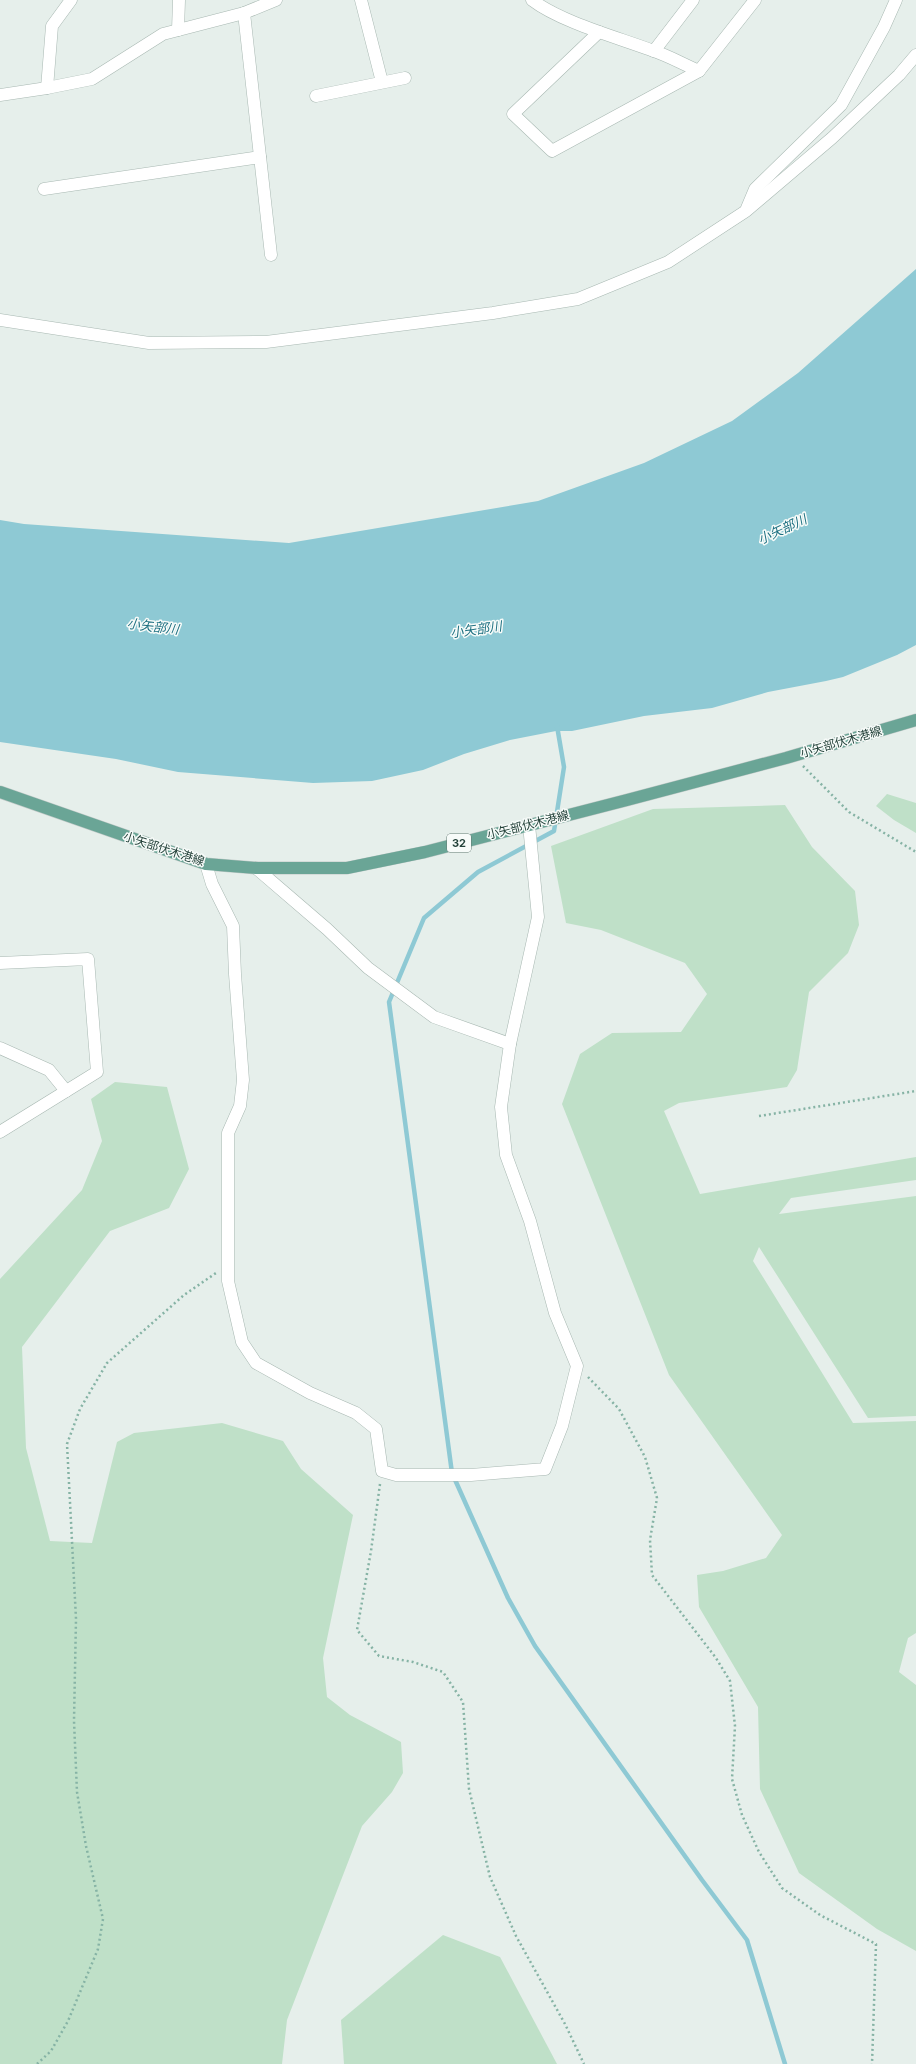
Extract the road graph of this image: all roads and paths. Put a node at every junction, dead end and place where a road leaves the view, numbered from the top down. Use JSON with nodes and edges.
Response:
{"nodes":[{"id":1,"x":70,"y":0,"type":"edge"},
{"id":2,"x":179,"y":0,"type":"edge"},
{"id":3,"x":276,"y":0,"type":"edge"},
{"id":4,"x":361,"y":0,"type":"edge"},
{"id":5,"x":532,"y":0,"type":"edge"},
{"id":6,"x":693,"y":0,"type":"edge"},
{"id":7,"x":755,"y":0,"type":"edge"},
{"id":8,"x":896,"y":0,"type":"edge"},
{"id":9,"x":547,"y":4,"type":"edge"},
{"id":10,"x":244,"y":13,"type":"junction"},
{"id":11,"x":178,"y":30,"type":"junction"},
{"id":12,"x":599,"y":32,"type":"junction"},
{"id":13,"x":654,"y":51,"type":"junction"},
{"id":14,"x":916,"y":55,"type":"edge"},
{"id":15,"x":699,"y":71,"type":"junction"},
{"id":16,"x":405,"y":78,"type":"dead end"},
{"id":17,"x":382,"y":82,"type":"junction"},
{"id":18,"x":47,"y":88,"type":"junction"},
{"id":19,"x":0,"y":95,"type":"edge"},
{"id":20,"x":316,"y":96,"type":"dead end"},
{"id":21,"x":260,"y":157,"type":"junction"},
{"id":22,"x":44,"y":189,"type":"dead end"},
{"id":23,"x":746,"y":211,"type":"junction"},
{"id":24,"x":271,"y":254,"type":"dead end"},
{"id":25,"x":0,"y":320,"type":"edge"},
{"id":26,"x":916,"y":720,"type":"edge"},
{"id":27,"x":793,"y":756,"type":"junction"},
{"id":28,"x":0,"y":792,"type":"edge"},
{"id":29,"x":529,"y":825,"type":"junction"},
{"id":30,"x":916,"y":852,"type":"edge"},
{"id":31,"x":206,"y":864,"type":"junction"},
{"id":32,"x":256,"y":868,"type":"junction"},
{"id":33,"x":0,"y":963,"type":"edge"},
{"id":34,"x":510,"y":1044,"type":"junction"},
{"id":35,"x":0,"y":1048,"type":"edge"},
{"id":36,"x":66,"y":1091,"type":"junction"},
{"id":37,"x":916,"y":1091,"type":"edge"},
{"id":38,"x":759,"y":1116,"type":"dead end"},
{"id":39,"x":0,"y":1132,"type":"edge"},
{"id":40,"x":228,"y":1265,"type":"junction"},
{"id":41,"x":577,"y":1366,"type":"junction"},
{"id":42,"x":382,"y":1471,"type":"junction"},
{"id":43,"x":37,"y":2064,"type":"edge"},
{"id":44,"x":584,"y":2064,"type":"edge"},
{"id":45,"x":872,"y":2064,"type":"edge"}],
"edges":[{"from":1,"to":18,"type":"street"},
{"from":2,"to":11,"type":"street"},
{"from":3,"to":10,"type":"street"},
{"from":4,"to":17,"type":"street"},
{"from":5,"to":9,"type":"street"},
{"from":6,"to":13,"type":"street"},
{"from":7,"to":15,"type":"street"},
{"from":8,"to":23,"type":"street"},
{"from":9,"to":12,"type":"street"},
{"from":10,"to":11,"type":"street"},
{"from":10,"to":21,"type":"street"},
{"from":11,"to":18,"type":"street"},
{"from":12,"to":13,"type":"street"},
{"from":12,"to":15,"type":"street"},
{"from":13,"to":15,"type":"street"},
{"from":14,"to":23,"type":"street"},
{"from":16,"to":17,"type":"street"},
{"from":17,"to":20,"type":"street"},
{"from":18,"to":19,"type":"street"},
{"from":21,"to":22,"type":"street"},
{"from":21,"to":24,"type":"street"},
{"from":23,"to":25,"type":"street"},
{"from":26,"to":27,"type":"main road","name":"小矢部伏木港線","number":"32"},
{"from":27,"to":29,"type":"main road","name":"小矢部伏木港線","number":"32"},
{"from":27,"to":30,"type":"path"},
{"from":28,"to":31,"type":"main road","name":"小矢部伏木港線","number":"32"},
{"from":29,"to":32,"type":"main road","name":"小矢部伏木港線","number":"32"},
{"from":29,"to":34,"type":"street"},
{"from":31,"to":32,"type":"main road","name":"小矢部伏木港線","number":"32"},
{"from":31,"to":40,"type":"street"},
{"from":32,"to":34,"type":"street"},
{"from":33,"to":36,"type":"street"},
{"from":34,"to":41,"type":"street"},
{"from":35,"to":36,"type":"street"},
{"from":36,"to":39,"type":"street"},
{"from":37,"to":38,"type":"path"},
{"from":40,"to":42,"type":"street"},
{"from":40,"to":43,"type":"path"},
{"from":41,"to":42,"type":"street"},
{"from":41,"to":45,"type":"path"},
{"from":42,"to":44,"type":"path"}]}
